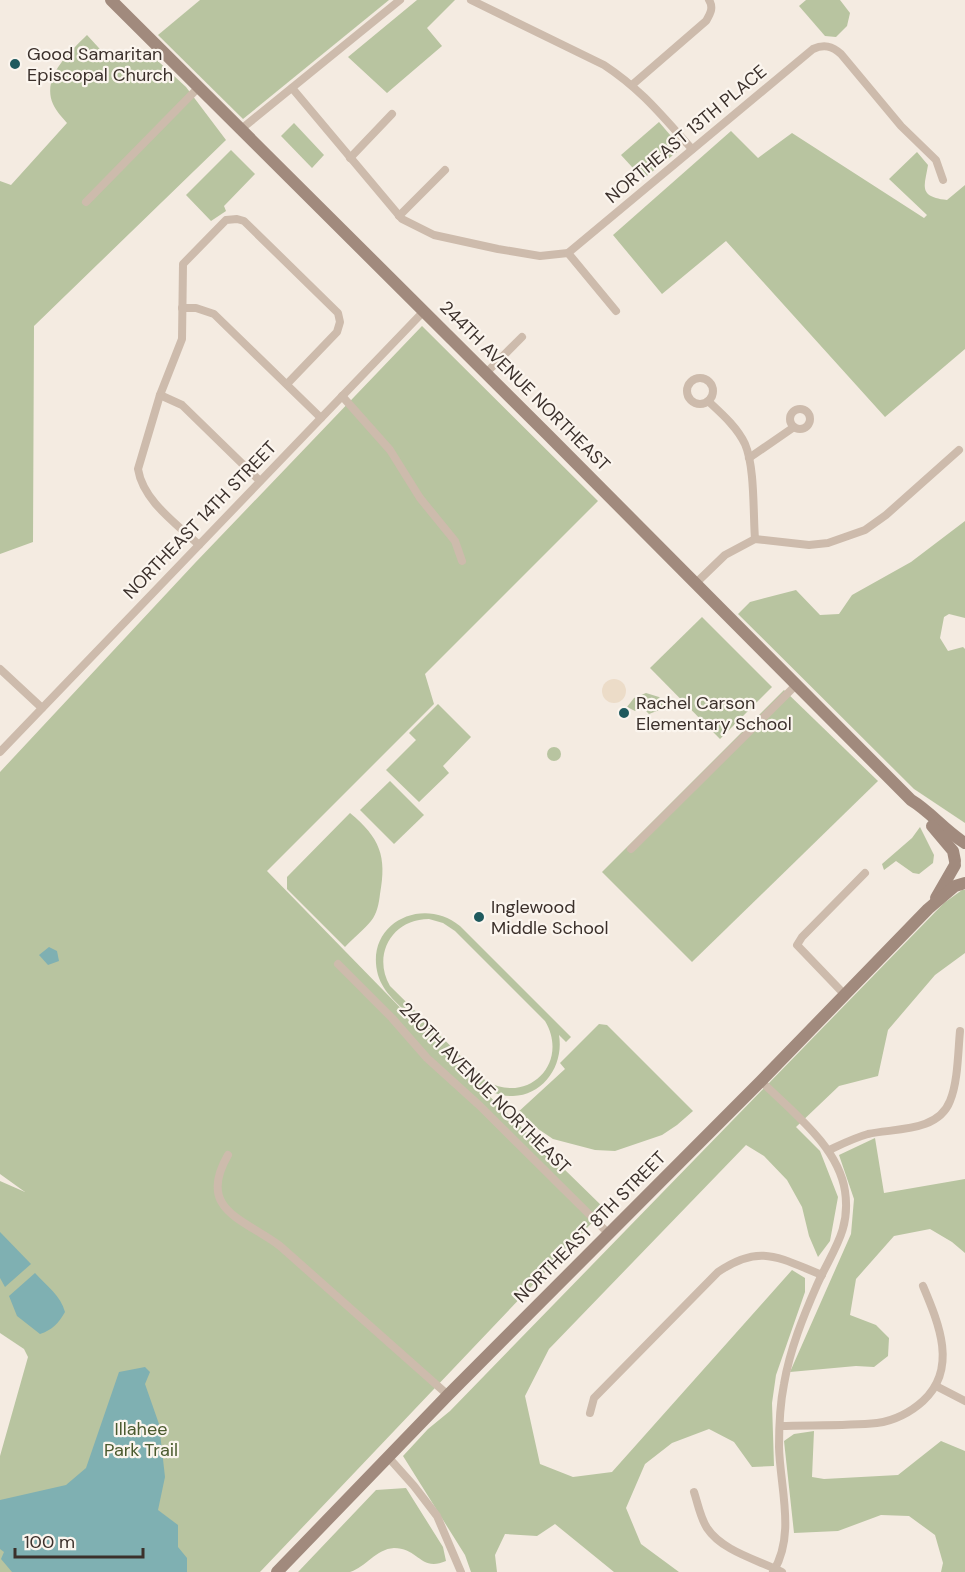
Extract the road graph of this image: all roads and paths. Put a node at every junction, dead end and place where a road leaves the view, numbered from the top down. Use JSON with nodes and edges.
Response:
{"nodes":[{"id":1,"x":111,"y":0,"type":"edge"},
{"id":2,"x":400,"y":0,"type":"edge"},
{"id":3,"x":471,"y":0,"type":"edge"},
{"id":4,"x":710,"y":2,"type":"edge"},
{"id":5,"x":632,"y":85,"type":"junction"},
{"id":6,"x":198,"y":88,"type":"junction"},
{"id":7,"x":292,"y":88,"type":"junction"},
{"id":8,"x":392,"y":114,"type":"dead end"},
{"id":9,"x":240,"y":130,"type":"junction"},
{"id":10,"x":692,"y":149,"type":"junction"},
{"id":11,"x":350,"y":158,"type":"junction"},
{"id":12,"x":445,"y":170,"type":"dead end"},
{"id":13,"x":943,"y":180,"type":"dead end"},
{"id":14,"x":86,"y":202,"type":"dead end"},
{"id":15,"x":399,"y":216,"type":"junction"},
{"id":16,"x":568,"y":253,"type":"junction"},
{"id":17,"x":183,"y":308,"type":"junction"},
{"id":18,"x":424,"y":311,"type":"junction"},
{"id":19,"x":616,"y":311,"type":"dead end"},
{"id":20,"x":522,"y":337,"type":"dead end"},
{"id":21,"x":486,"y":373,"type":"junction"},
{"id":22,"x":287,"y":384,"type":"junction"},
{"id":23,"x":160,"y":395,"type":"junction"},
{"id":24,"x":342,"y":396,"type":"junction"},
{"id":25,"x":708,"y":401,"type":"dead end"},
{"id":26,"x":321,"y":418,"type":"junction"},
{"id":27,"x":794,"y":427,"type":"dead end"},
{"id":28,"x":959,"y":450,"type":"dead end"},
{"id":29,"x":749,"y":458,"type":"junction"},
{"id":30,"x":260,"y":481,"type":"junction"},
{"id":31,"x":755,"y":539,"type":"junction"},
{"id":32,"x":199,"y":545,"type":"junction"},
{"id":33,"x":462,"y":561,"type":"dead end"},
{"id":34,"x":696,"y":583,"type":"junction"},
{"id":35,"x":0,"y":669,"type":"edge"},
{"id":36,"x":796,"y":685,"type":"junction"},
{"id":37,"x":42,"y":708,"type":"junction"},
{"id":38,"x":0,"y":752,"type":"edge"},
{"id":39,"x":910,"y":800,"type":"junction"},
{"id":40,"x":965,"y":843,"type":"edge"},
{"id":41,"x":631,"y":849,"type":"dead end"},
{"id":42,"x":965,"y":849,"type":"edge"},
{"id":43,"x":955,"y":863,"type":"junction"},
{"id":44,"x":865,"y":873,"type":"dead end"},
{"id":45,"x":965,"y":882,"type":"edge"},
{"id":46,"x":928,"y":909,"type":"junction"},
{"id":47,"x":338,"y":964,"type":"dead end"},
{"id":48,"x":844,"y":995,"type":"junction"},
{"id":49,"x":960,"y":1031,"type":"dead end"},
{"id":50,"x":761,"y":1081,"type":"junction"},
{"id":51,"x":829,"y":1150,"type":"junction"},
{"id":52,"x":228,"y":1155,"type":"dead end"},
{"id":53,"x":609,"y":1234,"type":"junction"},
{"id":54,"x":822,"y":1275,"type":"junction"},
{"id":55,"x":923,"y":1286,"type":"dead end"},
{"id":56,"x":936,"y":1386,"type":"junction"},
{"id":57,"x":448,"y":1395,"type":"junction"},
{"id":58,"x":965,"y":1401,"type":"edge"},
{"id":59,"x":590,"y":1413,"type":"dead end"},
{"id":60,"x":780,"y":1426,"type":"junction"},
{"id":61,"x":389,"y":1458,"type":"junction"},
{"id":62,"x":694,"y":1492,"type":"dead end"},
{"id":63,"x":458,"y":1571,"type":"edge"},
{"id":64,"x":777,"y":1571,"type":"edge"},
{"id":65,"x":277,"y":1572,"type":"edge"}],
"edges":[{"from":1,"to":6,"type":"street","name":"244TH AVENUE NORTHEAST"},
{"from":2,"to":7,"type":"street"},
{"from":3,"to":5,"type":"street"},
{"from":4,"to":5,"type":"street"},
{"from":5,"to":10,"type":"street"},
{"from":6,"to":9,"type":"street","name":"244TH AVENUE NORTHEAST"},
{"from":6,"to":14,"type":"street"},
{"from":7,"to":9,"type":"street"},
{"from":7,"to":11,"type":"street"},
{"from":8,"to":11,"type":"street"},
{"from":9,"to":18,"type":"street","name":"244TH AVENUE NORTHEAST"},
{"from":10,"to":13,"type":"street","name":"NORTHEAST 13TH PLACE"},
{"from":10,"to":16,"type":"street","name":"NORTHEAST 13TH PLACE"},
{"from":11,"to":15,"type":"street"},
{"from":12,"to":15,"type":"street"},
{"from":15,"to":16,"type":"street"},
{"from":16,"to":19,"type":"street"},
{"from":17,"to":22,"type":"street"},
{"from":17,"to":22,"type":"street"},
{"from":17,"to":23,"type":"street"},
{"from":18,"to":21,"type":"street","name":"244TH AVENUE NORTHEAST"},
{"from":18,"to":24,"type":"street","name":"NORTHEAST 14TH STREET"},
{"from":20,"to":21,"type":"street"},
{"from":21,"to":34,"type":"street","name":"244TH AVENUE NORTHEAST"},
{"from":22,"to":26,"type":"street"},
{"from":23,"to":30,"type":"street"},
{"from":23,"to":32,"type":"street"},
{"from":24,"to":26,"type":"street","name":"NORTHEAST 14TH STREET"},
{"from":24,"to":33,"type":"street"},
{"from":25,"to":29,"type":"street"},
{"from":26,"to":30,"type":"street","name":"NORTHEAST 14TH STREET"},
{"from":27,"to":29,"type":"street"},
{"from":28,"to":31,"type":"street"},
{"from":29,"to":31,"type":"street"},
{"from":30,"to":32,"type":"street","name":"NORTHEAST 14TH STREET"},
{"from":31,"to":34,"type":"street"},
{"from":32,"to":37,"type":"street","name":"NORTHEAST 14TH STREET"},
{"from":34,"to":36,"type":"street","name":"244TH AVENUE NORTHEAST"},
{"from":35,"to":37,"type":"street"},
{"from":36,"to":39,"type":"street","name":"244TH AVENUE NORTHEAST"},
{"from":36,"to":41,"type":"street"},
{"from":37,"to":38,"type":"street","name":"NORTHEAST 14TH STREET"},
{"from":39,"to":40,"type":"street","name":"244TH AVENUE NORTHEAST"},
{"from":39,"to":43,"type":"street","name":"244TH AVENUE NORTHEAST"},
{"from":42,"to":43,"type":"street","name":"NORTHEAST 8TH STREET"},
{"from":43,"to":45,"type":"street","name":"244TH AVENUE NORTHEAST"},
{"from":43,"to":46,"type":"street","name":"NORTHEAST 8TH STREET"},
{"from":44,"to":48,"type":"street"},
{"from":45,"to":46,"type":"street","name":"NORTHEAST 8TH STREET"},
{"from":46,"to":48,"type":"street","name":"NORTHEAST 8TH STREET"},
{"from":47,"to":53,"type":"street","name":"240TH AVENUE NORTHEAST"},
{"from":48,"to":50,"type":"street","name":"NORTHEAST 8TH STREET"},
{"from":49,"to":51,"type":"street"},
{"from":50,"to":51,"type":"street"},
{"from":50,"to":53,"type":"street","name":"NORTHEAST 8TH STREET"},
{"from":51,"to":54,"type":"street"},
{"from":52,"to":57,"type":"street"},
{"from":53,"to":57,"type":"street","name":"NORTHEAST 8TH STREET"},
{"from":54,"to":59,"type":"street"},
{"from":54,"to":60,"type":"street"},
{"from":55,"to":56,"type":"street"},
{"from":56,"to":58,"type":"street"},
{"from":56,"to":60,"type":"street"},
{"from":57,"to":61,"type":"street","name":"NORTHEAST 8TH STREET"},
{"from":60,"to":64,"type":"street"},
{"from":61,"to":63,"type":"street"},
{"from":61,"to":65,"type":"street","name":"NORTHEAST 8TH STREET"},
{"from":62,"to":64,"type":"street"}]}
